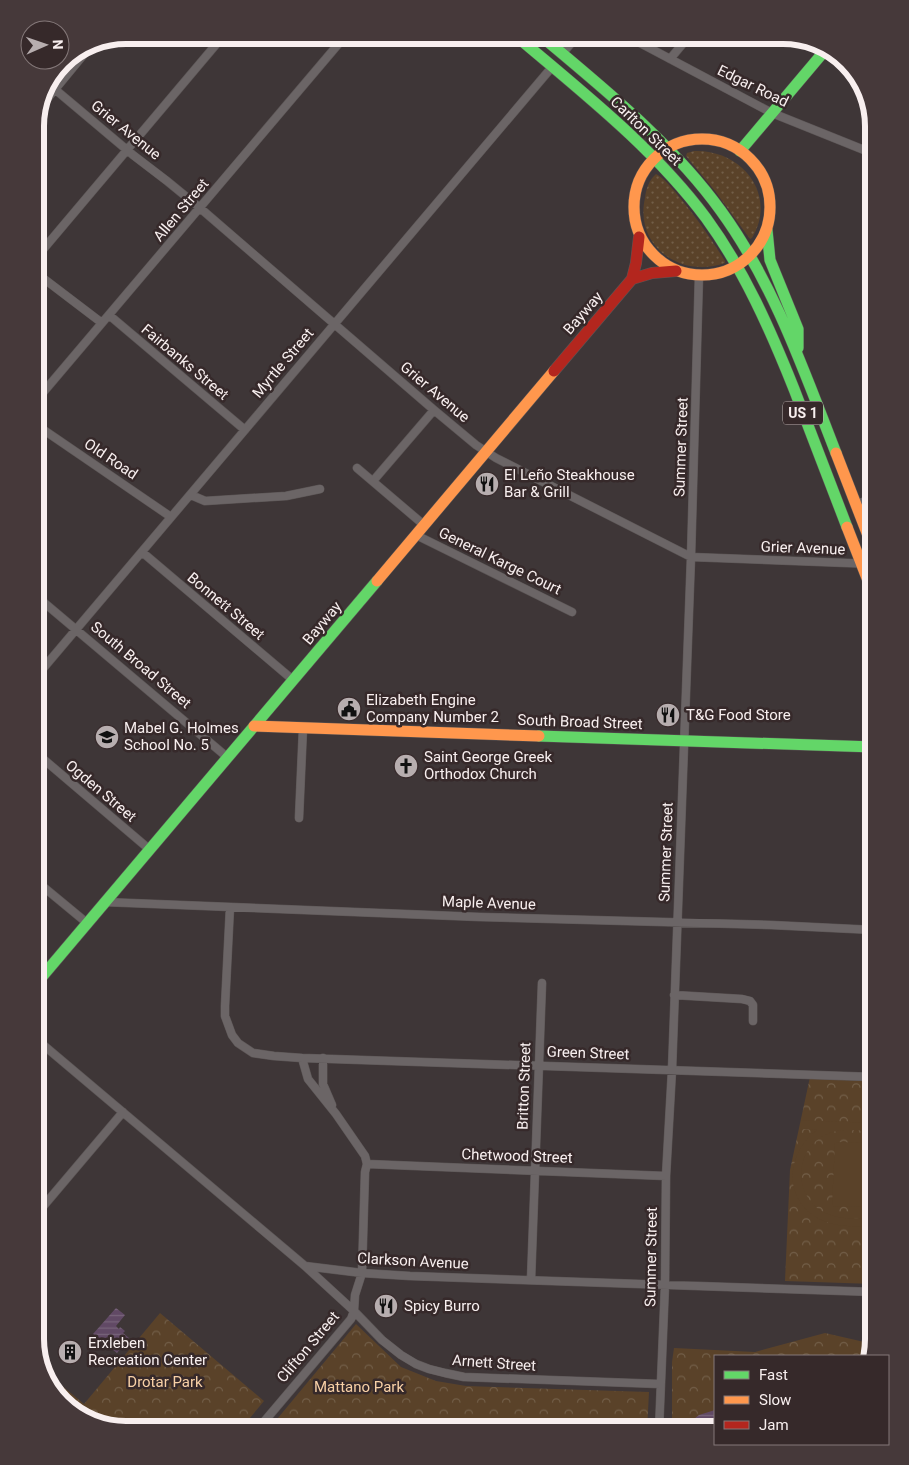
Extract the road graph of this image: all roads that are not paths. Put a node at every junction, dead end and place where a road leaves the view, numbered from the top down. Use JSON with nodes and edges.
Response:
{"nodes":[{"id":1,"x":216,"y":44,"type":"edge"},
{"id":2,"x":338,"y":44,"type":"edge"},
{"id":3,"x":525,"y":44,"type":"edge"},
{"id":4,"x":550,"y":44,"type":"edge"},
{"id":5,"x":570,"y":44,"type":"edge"},
{"id":6,"x":641,"y":44,"type":"edge"},
{"id":7,"x":682,"y":44,"type":"edge"},
{"id":8,"x":562,"y":54,"type":"junction"},
{"id":9,"x":822,"y":54,"type":"edge"},
{"id":10,"x":79,"y":58,"type":"edge"},
{"id":11,"x":670,"y":59,"type":"junction"},
{"id":12,"x":552,"y":67,"type":"junction"},
{"id":13,"x":54,"y":87,"type":"edge"},
{"id":14,"x":53,"y":88,"type":"edge"},
{"id":15,"x":772,"y":113,"type":"junction"},
{"id":16,"x":668,"y":148,"type":"junction"},
{"id":17,"x":127,"y":150,"type":"junction"},
{"id":18,"x":865,"y":150,"type":"edge"},
{"id":19,"x":740,"y":151,"type":"junction"},
{"id":20,"x":655,"y":158,"type":"junction"},
{"id":21,"x":200,"y":208,"type":"junction"},
{"id":22,"x":767,"y":230,"type":"junction"},
{"id":23,"x":639,"y":237,"type":"junction"},
{"id":24,"x":44,"y":248,"type":"edge"},
{"id":25,"x":750,"y":256,"type":"junction"},
{"id":26,"x":737,"y":266,"type":"junction"},
{"id":27,"x":677,"y":271,"type":"junction"},
{"id":28,"x":699,"y":275,"type":"junction"},
{"id":29,"x":44,"y":279,"type":"edge"},
{"id":30,"x":632,"y":279,"type":"junction"},
{"id":31,"x":109,"y":315,"type":"junction"},
{"id":32,"x":102,"y":323,"type":"junction"},
{"id":33,"x":334,"y":325,"type":"junction"},
{"id":34,"x":798,"y":355,"type":"junction"},
{"id":35,"x":44,"y":391,"type":"edge"},
{"id":36,"x":434,"y":410,"type":"junction"},
{"id":37,"x":44,"y":430,"type":"edge"},
{"id":38,"x":245,"y":430,"type":"junction"},
{"id":39,"x":486,"y":452,"type":"junction"},
{"id":40,"x":357,"y":468,"type":"dead end"},
{"id":41,"x":373,"y":481,"type":"junction"},
{"id":42,"x":320,"y":489,"type":"dead end"},
{"id":43,"x":191,"y":495,"type":"junction"},
{"id":44,"x":865,"y":501,"type":"edge"},
{"id":45,"x":856,"y":505,"type":"junction"},
{"id":46,"x":172,"y":517,"type":"junction"},
{"id":47,"x":424,"y":525,"type":"junction"},
{"id":48,"x":865,"y":528,"type":"edge"},
{"id":49,"x":416,"y":535,"type":"junction"},
{"id":50,"x":142,"y":552,"type":"junction"},
{"id":51,"x":691,"y":557,"type":"junction"},
{"id":52,"x":861,"y":564,"type":"junction"},
{"id":53,"x":865,"y":564,"type":"edge"},
{"id":54,"x":865,"y":574,"type":"edge"},
{"id":55,"x":44,"y":603,"type":"edge"},
{"id":56,"x":572,"y":612,"type":"dead end"},
{"id":57,"x":76,"y":630,"type":"junction"},
{"id":58,"x":44,"y":667,"type":"edge"},
{"id":59,"x":293,"y":680,"type":"junction"},
{"id":60,"x":254,"y":726,"type":"junction"},
{"id":61,"x":303,"y":728,"type":"junction"},
{"id":62,"x":683,"y":741,"type":"junction"},
{"id":63,"x":865,"y":747,"type":"edge"},
{"id":64,"x":227,"y":757,"type":"junction"},
{"id":65,"x":44,"y":760,"type":"edge"},
{"id":66,"x":299,"y":818,"type":"dead end"},
{"id":67,"x":149,"y":850,"type":"junction"},
{"id":68,"x":44,"y":887,"type":"edge"},
{"id":69,"x":104,"y":902,"type":"junction"},
{"id":70,"x":230,"y":908,"type":"junction"},
{"id":71,"x":677,"y":922,"type":"junction"},
{"id":72,"x":87,"y":923,"type":"junction"},
{"id":73,"x":865,"y":930,"type":"edge"},
{"id":74,"x":44,"y":974,"type":"edge"},
{"id":75,"x":542,"y":983,"type":"dead end"},
{"id":76,"x":674,"y":995,"type":"junction"},
{"id":77,"x":753,"y":1022,"type":"dead end"},
{"id":78,"x":44,"y":1046,"type":"edge"},
{"id":79,"x":302,"y":1058,"type":"junction"},
{"id":80,"x":323,"y":1058,"type":"junction"},
{"id":81,"x":538,"y":1065,"type":"junction"},
{"id":82,"x":672,"y":1070,"type":"junction"},
{"id":83,"x":865,"y":1077,"type":"edge"},
{"id":84,"x":123,"y":1112,"type":"junction"},
{"id":85,"x":336,"y":1114,"type":"junction"},
{"id":86,"x":367,"y":1164,"type":"junction"},
{"id":87,"x":535,"y":1171,"type":"junction"},
{"id":88,"x":666,"y":1176,"type":"junction"},
{"id":89,"x":44,"y":1205,"type":"edge"},
{"id":90,"x":304,"y":1266,"type":"junction"},
{"id":91,"x":362,"y":1273,"type":"junction"},
{"id":92,"x":532,"y":1280,"type":"junction"},
{"id":93,"x":665,"y":1285,"type":"junction"},
{"id":94,"x":865,"y":1292,"type":"edge"},
{"id":95,"x":354,"y":1311,"type":"junction"},
{"id":96,"x":660,"y":1384,"type":"junction"},
{"id":97,"x":264,"y":1421,"type":"edge"},
{"id":98,"x":659,"y":1421,"type":"edge"}],
"edges":[{"from":1,"to":17,"type":"street"},
{"from":2,"to":21,"type":"street","name":"Allen Street"},
{"from":3,"to":12,"type":"main road","name":"Carlton Street","number":"US 1"},
{"from":4,"to":8,"type":"main road","name":"Carlton Street"},
{"from":5,"to":8,"type":"street"},
{"from":6,"to":11,"type":"street","name":"Edgar Road"},
{"from":7,"to":11,"type":"street"},
{"from":8,"to":16,"type":"main road","name":"Carlton Street"},
{"from":9,"to":15,"type":"main road"},
{"from":10,"to":13,"type":"street"},
{"from":11,"to":15,"type":"street","name":"Edgar Road"},
{"from":12,"to":20,"type":"main road","name":"Carlton Street","number":"US 1"},
{"from":12,"to":33,"type":"street","name":"Myrtle Street"},
{"from":14,"to":17,"type":"street","name":"Grier Avenue"},
{"from":15,"to":18,"type":"street","name":"Edgar Road"},
{"from":15,"to":19,"type":"main road"},
{"from":16,"to":19,"type":"main road"},
{"from":16,"to":20,"type":"main road"},
{"from":16,"to":25,"type":"main road","name":"Carlton Street"},
{"from":17,"to":21,"type":"street","name":"Grier Avenue"},
{"from":17,"to":24,"type":"street"},
{"from":19,"to":22,"type":"main road"},
{"from":20,"to":23,"type":"main road"},
{"from":20,"to":26,"type":"main road","name":"Carlton Street","number":"US 1"},
{"from":21,"to":31,"type":"street","name":"Allen Street"},
{"from":21,"to":33,"type":"street","name":"Grier Avenue"},
{"from":22,"to":25,"type":"main road"},
{"from":22,"to":34,"type":"main road"},
{"from":23,"to":27,"type":"main road"},
{"from":23,"to":30,"type":"main road","name":"Bayway"},
{"from":25,"to":26,"type":"main road"},
{"from":25,"to":34,"type":"main road","number":"US 1"},
{"from":26,"to":28,"type":"main road"},
{"from":26,"to":52,"type":"main road","number":"US 1"},
{"from":27,"to":28,"type":"main road"},
{"from":27,"to":30,"type":"main road"},
{"from":28,"to":51,"type":"street","name":"Summer Street"},
{"from":29,"to":32,"type":"street"},
{"from":30,"to":39,"type":"main road","name":"Bayway"},
{"from":31,"to":32,"type":"street","name":"Allen Street"},
{"from":31,"to":38,"type":"street","name":"Fairbanks Street"},
{"from":32,"to":35,"type":"street","name":"Allen Street"},
{"from":33,"to":36,"type":"street","name":"Grier Avenue"},
{"from":33,"to":38,"type":"street","name":"Myrtle Street"},
{"from":34,"to":45,"type":"main road","number":"US 1"},
{"from":36,"to":39,"type":"street","name":"Grier Avenue"},
{"from":36,"to":41,"type":"street"},
{"from":37,"to":46,"type":"street","name":"Old Road"},
{"from":38,"to":43,"type":"street","name":"Myrtle Street"},
{"from":39,"to":47,"type":"main road","name":"Bayway"},
{"from":39,"to":51,"type":"street","name":"Grier Avenue"},
{"from":40,"to":41,"type":"street"},
{"from":41,"to":47,"type":"street"},
{"from":42,"to":43,"type":"street"},
{"from":43,"to":46,"type":"street","name":"Myrtle Street"},
{"from":44,"to":45,"type":"street"},
{"from":45,"to":48,"type":"main road","number":"US 1"},
{"from":46,"to":50,"type":"street","name":"Myrtle Street"},
{"from":47,"to":49,"type":"main road","name":"Bayway"},
{"from":49,"to":56,"type":"street","name":"General Karge Court"},
{"from":49,"to":59,"type":"main road","name":"Bayway"},
{"from":50,"to":57,"type":"street","name":"Myrtle Street"},
{"from":50,"to":59,"type":"street","name":"Bonnett Street"},
{"from":51,"to":52,"type":"street","name":"Grier Avenue"},
{"from":51,"to":62,"type":"street","name":"Summer Street"},
{"from":52,"to":53,"type":"street","name":"Grier Avenue"},
{"from":52,"to":54,"type":"main road","number":"US 1"},
{"from":55,"to":57,"type":"street","name":"South Broad Street"},
{"from":57,"to":58,"type":"street","name":"Myrtle Street"},
{"from":57,"to":64,"type":"street","name":"South Broad Street"},
{"from":59,"to":60,"type":"main road","name":"Bayway"},
{"from":60,"to":61,"type":"main road","name":"South Broad Street"},
{"from":60,"to":64,"type":"main road","name":"Bayway"},
{"from":61,"to":62,"type":"main road","name":"South Broad Street"},
{"from":61,"to":66,"type":"street"},
{"from":62,"to":63,"type":"main road","name":"South Broad Street"},
{"from":62,"to":71,"type":"street","name":"Summer Street"},
{"from":64,"to":67,"type":"main road","name":"Bayway"},
{"from":65,"to":67,"type":"street","name":"Ogden Street"},
{"from":67,"to":69,"type":"main road","name":"Bayway"},
{"from":68,"to":72,"type":"street"},
{"from":69,"to":70,"type":"street","name":"Maple Avenue"},
{"from":69,"to":72,"type":"main road","name":"Bayway"},
{"from":70,"to":71,"type":"street","name":"Maple Avenue"},
{"from":70,"to":79,"type":"street","name":"Green Street"},
{"from":71,"to":73,"type":"street","name":"Maple Avenue"},
{"from":71,"to":76,"type":"street","name":"Summer Street"},
{"from":72,"to":74,"type":"main road","name":"Bayway"},
{"from":75,"to":81,"type":"street","name":"Britton Street"},
{"from":76,"to":77,"type":"street"},
{"from":76,"to":82,"type":"street","name":"Summer Street"},
{"from":78,"to":84,"type":"street"},
{"from":79,"to":80,"type":"street","name":"Green Street"},
{"from":79,"to":85,"type":"street"},
{"from":80,"to":81,"type":"street","name":"Green Street"},
{"from":80,"to":85,"type":"street"},
{"from":81,"to":82,"type":"street","name":"Green Street"},
{"from":81,"to":87,"type":"street","name":"Britton Street"},
{"from":82,"to":83,"type":"street","name":"Green Street"},
{"from":82,"to":88,"type":"street","name":"Summer Street"},
{"from":84,"to":89,"type":"street"},
{"from":84,"to":90,"type":"street"},
{"from":85,"to":86,"type":"street"},
{"from":86,"to":87,"type":"street","name":"Chetwood Street"},
{"from":86,"to":91,"type":"street","name":"Clifton Street"},
{"from":87,"to":88,"type":"street","name":"Chetwood Street"},
{"from":87,"to":92,"type":"street","name":"Britton Street"},
{"from":88,"to":93,"type":"street","name":"Summer Street"},
{"from":90,"to":91,"type":"street","name":"Clarkson Avenue"},
{"from":90,"to":95,"type":"street","name":"Arnett Street"},
{"from":91,"to":92,"type":"street","name":"Clarkson Avenue"},
{"from":91,"to":95,"type":"street","name":"Clifton Street"},
{"from":92,"to":93,"type":"street","name":"Clarkson Avenue"},
{"from":93,"to":94,"type":"street","name":"Clarkson Avenue"},
{"from":93,"to":96,"type":"street","name":"Summer Street"},
{"from":95,"to":96,"type":"street","name":"Arnett Street"},
{"from":95,"to":97,"type":"street","name":"Clifton Street"},
{"from":96,"to":98,"type":"street","name":"Summer Street"}]}
